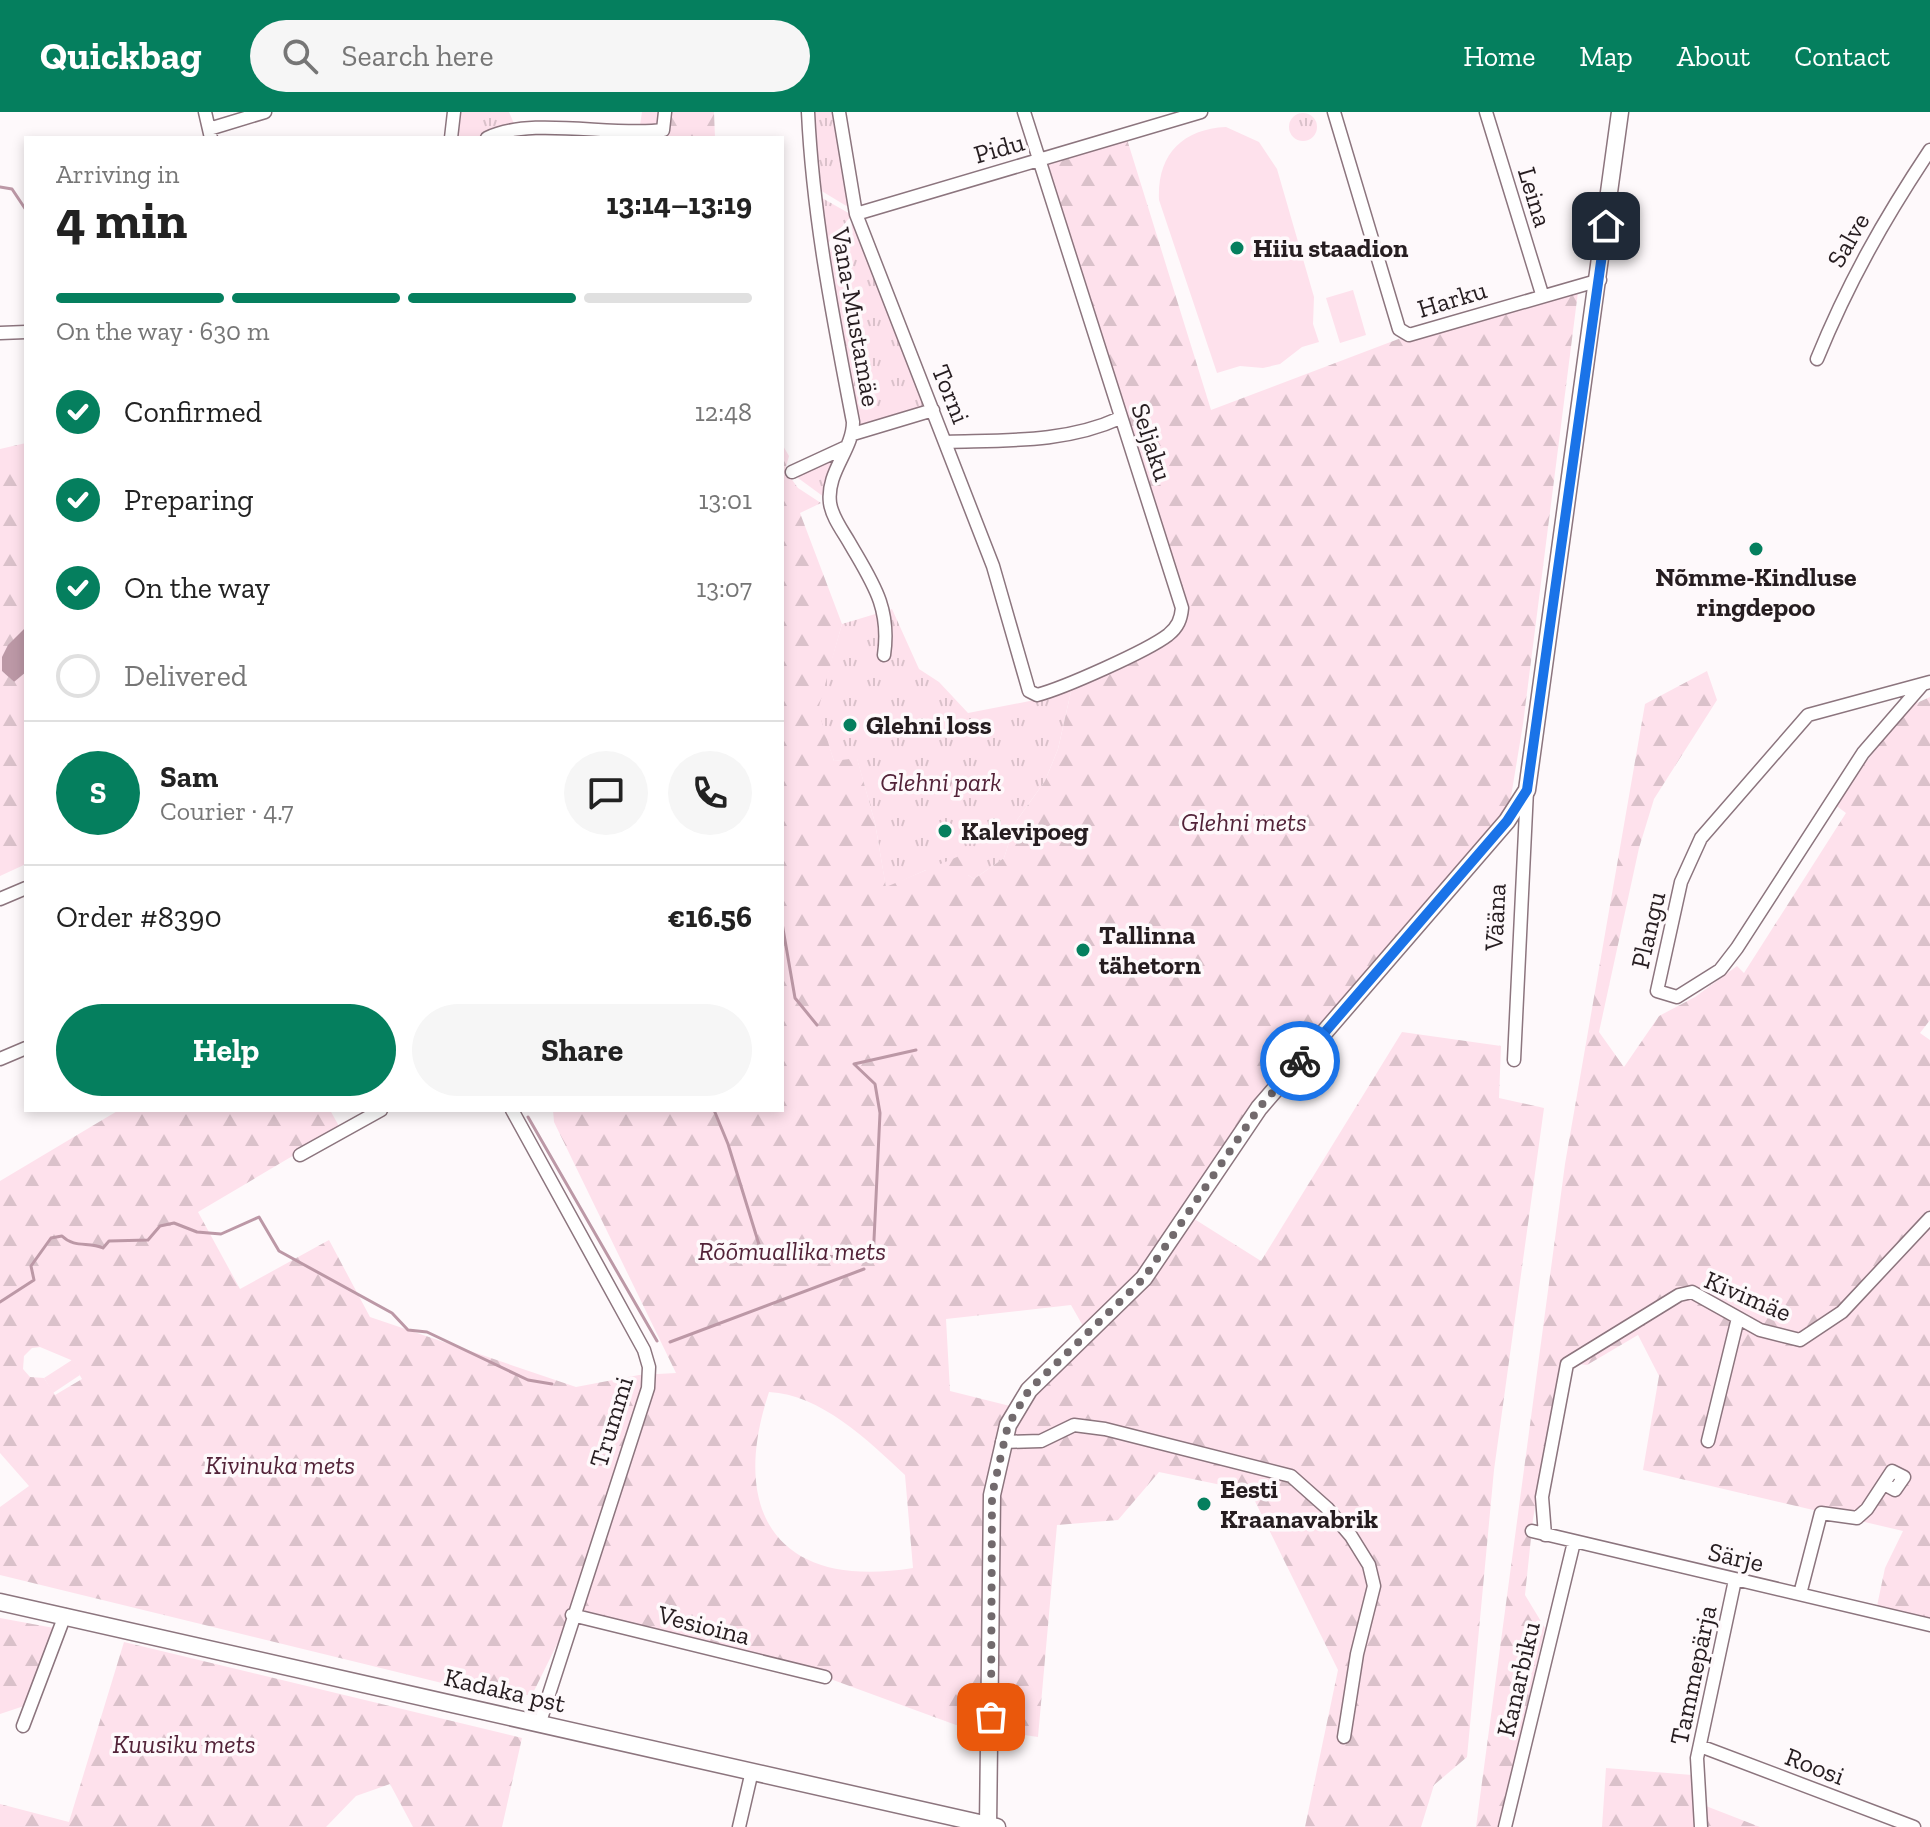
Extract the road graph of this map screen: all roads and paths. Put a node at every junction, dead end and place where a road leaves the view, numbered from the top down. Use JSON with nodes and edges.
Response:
{"nodes":[{"id":1,"x":205,"y":112,"type":"edge"},
{"id":2,"x":265,"y":112,"type":"edge"},
{"id":3,"x":454,"y":112,"type":"edge"},
{"id":4,"x":665,"y":112,"type":"edge"},
{"id":5,"x":808,"y":112,"type":"edge"},
{"id":6,"x":839,"y":112,"type":"edge"},
{"id":7,"x":1024,"y":112,"type":"edge"},
{"id":8,"x":1201,"y":112,"type":"edge"},
{"id":9,"x":1334,"y":112,"type":"edge"},
{"id":10,"x":1486,"y":112,"type":"edge"},
{"id":11,"x":1620,"y":112,"type":"edge"},
{"id":12,"x":1175,"y":116,"type":"edge"},
{"id":13,"x":210,"y":134,"type":"edge"},
{"id":14,"x":451,"y":136,"type":"edge"},
{"id":15,"x":493,"y":136,"type":"edge"},
{"id":16,"x":638,"y":136,"type":"edge"},
{"id":17,"x":1930,"y":150,"type":"edge"},
{"id":18,"x":1040,"y":159,"type":"junction"},
{"id":19,"x":856,"y":214,"type":"junction"},
{"id":20,"x":1600,"y":280,"type":"junction"},
{"id":21,"x":1542,"y":294,"type":"junction"},
{"id":22,"x":24,"y":332,"type":"edge"},
{"id":23,"x":0,"y":333,"type":"edge"},
{"id":24,"x":1817,"y":359,"type":"dead end"},
{"id":25,"x":933,"y":410,"type":"junction"},
{"id":26,"x":1120,"y":418,"type":"junction"},
{"id":27,"x":853,"y":434,"type":"junction"},
{"id":28,"x":947,"y":442,"type":"junction"},
{"id":29,"x":844,"y":448,"type":"junction"},
{"id":30,"x":792,"y":472,"type":"dead end"},
{"id":31,"x":884,"y":655,"type":"dead end"},
{"id":32,"x":1926,"y":684,"type":"edge"},
{"id":33,"x":1029,"y":691,"type":"joint"},
{"id":34,"x":1527,"y":790,"type":"junction"},
{"id":35,"x":24,"y":889,"type":"edge"},
{"id":36,"x":0,"y":899,"type":"edge"},
{"id":37,"x":24,"y":1049,"type":"edge"},
{"id":38,"x":0,"y":1059,"type":"edge"},
{"id":39,"x":1514,"y":1060,"type":"dead end"},
{"id":40,"x":377,"y":1112,"type":"edge"},
{"id":41,"x":514,"y":1114,"type":"edge"},
{"id":42,"x":300,"y":1155,"type":"dead end"},
{"id":43,"x":1930,"y":1218,"type":"edge"},
{"id":44,"x":1738,"y":1318,"type":"junction"},
{"id":45,"x":1708,"y":1441,"type":"dead end"},
{"id":46,"x":1002,"y":1442,"type":"junction"},
{"id":47,"x":1884,"y":1484,"type":"dead end"},
{"id":48,"x":1539,"y":1533,"type":"joint"},
{"id":49,"x":1574,"y":1542,"type":"junction"},
{"id":50,"x":1735,"y":1580,"type":"junction"},
{"id":51,"x":1800,"y":1594,"type":"junction"},
{"id":52,"x":0,"y":1602,"type":"edge"},
{"id":53,"x":65,"y":1615,"type":"junction"},
{"id":54,"x":572,"y":1615,"type":"junction"},
{"id":55,"x":1930,"y":1625,"type":"edge"},
{"id":56,"x":825,"y":1677,"type":"dead end"},
{"id":57,"x":540,"y":1722,"type":"junction"},
{"id":58,"x":23,"y":1726,"type":"dead end"},
{"id":59,"x":1344,"y":1737,"type":"dead end"},
{"id":60,"x":1700,"y":1746,"type":"junction"},
{"id":61,"x":752,"y":1771,"type":"junction"},
{"id":62,"x":992,"y":1826,"type":"edge"},
{"id":63,"x":739,"y":1827,"type":"edge"},
{"id":64,"x":1505,"y":1827,"type":"edge"},
{"id":65,"x":1701,"y":1827,"type":"edge"},
{"id":66,"x":1914,"y":1827,"type":"edge"}],
"edges":[{"from":1,"to":13,"type":"street"},
{"from":2,"to":13,"type":"street"},
{"from":3,"to":14,"type":"street"},
{"from":4,"to":16,"type":"street"},
{"from":5,"to":27,"type":"street","name":"Vana-Mustamäe"},
{"from":6,"to":19,"type":"street","name":"Torni"},
{"from":7,"to":18,"type":"street","name":"Seljaku"},
{"from":8,"to":12,"type":"street","name":"Pidu"},
{"from":9,"to":21,"type":"street","name":"Harku"},
{"from":10,"to":21,"type":"street","name":"Leina"},
{"from":11,"to":20,"type":"street","name":"Vääna"},
{"from":12,"to":18,"type":"street","name":"Pidu"},
{"from":15,"to":16,"type":"street"},
{"from":17,"to":24,"type":"street","name":"Salve"},
{"from":18,"to":19,"type":"street","name":"Pidu"},
{"from":18,"to":26,"type":"street","name":"Seljaku"},
{"from":19,"to":25,"type":"street","name":"Torni"},
{"from":20,"to":21,"type":"street","name":"Harku"},
{"from":20,"to":34,"type":"street","name":"Vääna"},
{"from":22,"to":23,"type":"street"},
{"from":25,"to":27,"type":"street"},
{"from":25,"to":28,"type":"street","name":"Torni"},
{"from":26,"to":28,"type":"street"},
{"from":26,"to":33,"type":"street","name":"Seljaku"},
{"from":27,"to":29,"type":"street","name":"Vana-Mustamäe"},
{"from":28,"to":33,"type":"street","name":"Torni"},
{"from":29,"to":30,"type":"street"},
{"from":29,"to":31,"type":"street","name":"Vana-Mustamäe"},
{"from":32,"to":32,"type":"street","name":"Plangu"},
{"from":34,"to":39,"type":"street","name":"Vääna"},
{"from":34,"to":46,"type":"street"},
{"from":35,"to":36,"type":"street"},
{"from":37,"to":38,"type":"street"},
{"from":40,"to":42,"type":"street"},
{"from":41,"to":54,"type":"street","name":"Trummi"},
{"from":43,"to":44,"type":"street","name":"Kivimäe"},
{"from":44,"to":45,"type":"street"},
{"from":44,"to":48,"type":"street","name":"Kivimäe"},
{"from":46,"to":59,"type":"street"},
{"from":46,"to":62,"type":"street"},
{"from":47,"to":51,"type":"street"},
{"from":48,"to":49,"type":"street","name":"Särje"},
{"from":49,"to":50,"type":"street","name":"Särje"},
{"from":49,"to":64,"type":"street","name":"Kanarbiku"},
{"from":50,"to":51,"type":"street","name":"Särje"},
{"from":50,"to":60,"type":"street","name":"Tammepärja"},
{"from":51,"to":55,"type":"street","name":"Särje"},
{"from":52,"to":53,"type":"street","name":"Kadaka pst"},
{"from":53,"to":57,"type":"street","name":"Kadaka pst"},
{"from":53,"to":58,"type":"street"},
{"from":54,"to":56,"type":"street","name":"Vesioina"},
{"from":54,"to":57,"type":"street","name":"Trummi"},
{"from":57,"to":61,"type":"street","name":"Kadaka pst"},
{"from":60,"to":65,"type":"street","name":"Tammepärja"},
{"from":60,"to":66,"type":"street","name":"Roosi"},
{"from":61,"to":62,"type":"street","name":"Kadaka pst"},
{"from":61,"to":63,"type":"street"}]}
